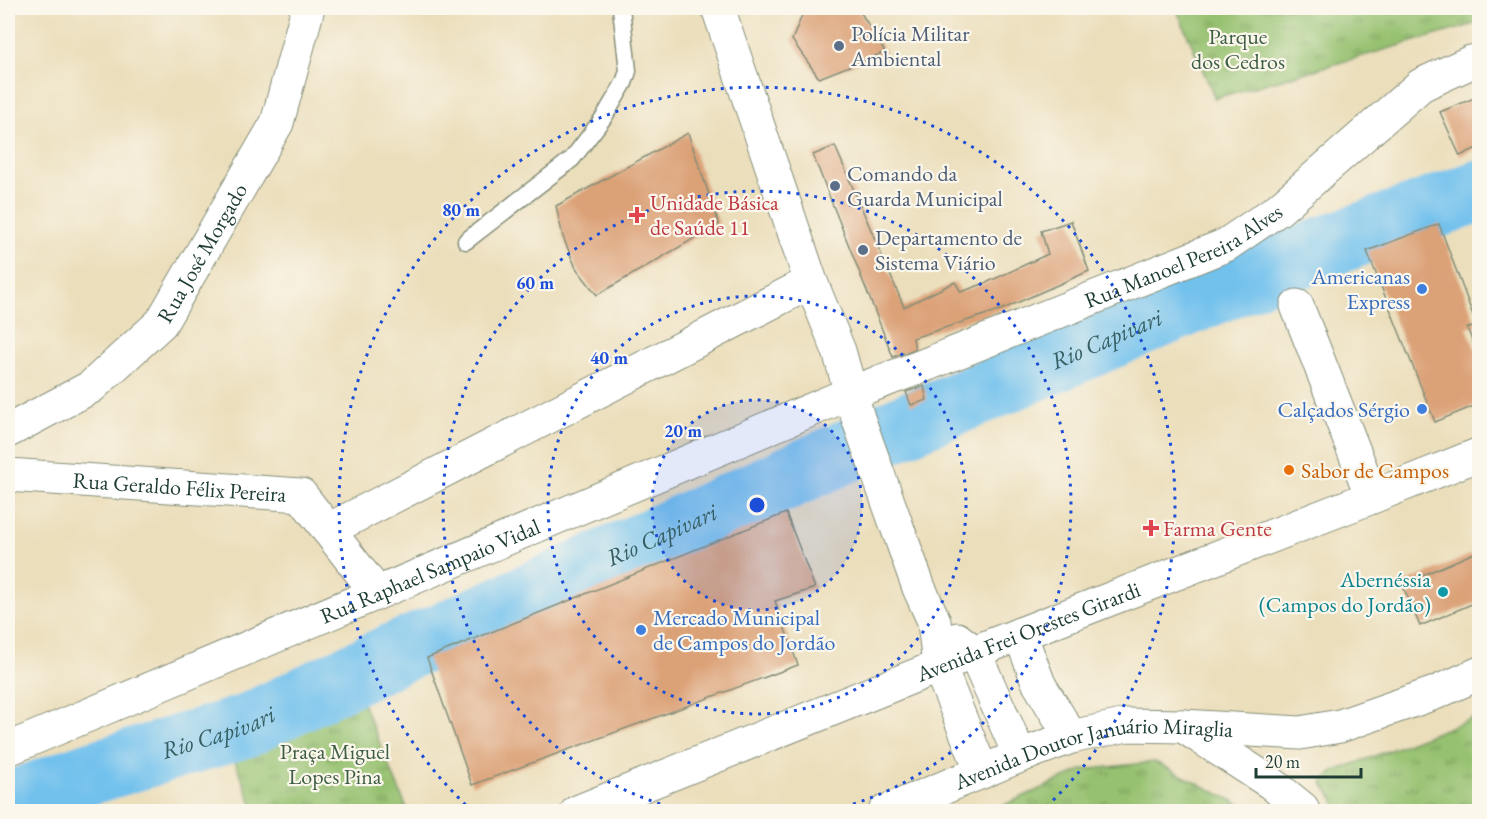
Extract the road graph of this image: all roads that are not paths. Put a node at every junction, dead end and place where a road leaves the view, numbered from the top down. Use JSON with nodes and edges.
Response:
{"nodes":[{"id":1,"x":308,"y":8,"type":"edge"},
{"id":2,"x":621,"y":8,"type":"edge"},
{"id":3,"x":718,"y":8,"type":"edge"},
{"id":4,"x":1479,"y":61,"type":"edge"},
{"id":5,"x":466,"y":241,"type":"dead end"},
{"id":6,"x":812,"y":282,"type":"junction"},
{"id":7,"x":1297,"y":306,"type":"dead end"},
{"id":8,"x":854,"y":405,"type":"junction"},
{"id":9,"x":8,"y":431,"type":"edge"},
{"id":10,"x":1479,"y":454,"type":"edge"},
{"id":11,"x":8,"y":475,"type":"edge"},
{"id":12,"x":1372,"y":497,"type":"junction"},
{"id":13,"x":328,"y":530,"type":"junction"},
{"id":14,"x":377,"y":593,"type":"junction"},
{"id":15,"x":934,"y":621,"type":"junction"},
{"id":16,"x":1020,"y":634,"type":"junction"},
{"id":17,"x":974,"y":652,"type":"junction"},
{"id":18,"x":939,"y":666,"type":"junction"},
{"id":19,"x":1479,"y":674,"type":"edge"},
{"id":20,"x":1183,"y":726,"type":"junction"},
{"id":21,"x":1071,"y":737,"type":"junction"},
{"id":22,"x":8,"y":749,"type":"edge"},
{"id":23,"x":1020,"y":756,"type":"junction"},
{"id":24,"x":982,"y":772,"type":"junction"},
{"id":25,"x":578,"y":812,"type":"edge"},
{"id":26,"x":885,"y":812,"type":"edge"},
{"id":27,"x":1303,"y":812,"type":"edge"}],
"edges":[{"from":1,"to":9,"type":"street","name":"Rua José Morgado"},
{"from":2,"to":5,"type":"lane"},
{"from":3,"to":6,"type":"street"},
{"from":4,"to":8,"type":"street","name":"Rua Manoel Pereira Alves"},
{"from":6,"to":8,"type":"street"},
{"from":6,"to":13,"type":"street"},
{"from":7,"to":12,"type":"street"},
{"from":8,"to":14,"type":"street","name":"Rua Raphael Sampaio Vidal"},
{"from":8,"to":15,"type":"street"},
{"from":10,"to":12,"type":"street","name":"Avenida Frei Orestes Girardi"},
{"from":11,"to":13,"type":"street","name":"Rua Geraldo Félix Pereira"},
{"from":12,"to":16,"type":"street","name":"Avenida Frei Orestes Girardi"},
{"from":13,"to":14,"type":"street","name":"Rua Geraldo Félix Pereira"},
{"from":14,"to":22,"type":"street","name":"Rua Raphael Sampaio Vidal"},
{"from":15,"to":17,"type":"street"},
{"from":15,"to":18,"type":"street"},
{"from":16,"to":17,"type":"street","name":"Avenida Frei Orestes Girardi"},
{"from":16,"to":21,"type":"street"},
{"from":17,"to":18,"type":"street","name":"Avenida Frei Orestes Girardi"},
{"from":17,"to":23,"type":"street"},
{"from":18,"to":24,"type":"street"},
{"from":18,"to":25,"type":"street","name":"Avenida Frei Orestes Girardi"},
{"from":19,"to":20,"type":"street","name":"Avenida Doutor Januário Miraglia"},
{"from":20,"to":21,"type":"street","name":"Avenida Doutor Januário Miraglia"},
{"from":20,"to":27,"type":"street"},
{"from":21,"to":23,"type":"street","name":"Avenida Doutor Januário Miraglia"},
{"from":23,"to":24,"type":"street","name":"Avenida Doutor Januário Miraglia"},
{"from":24,"to":26,"type":"street","name":"Avenida Doutor Januário Miraglia"}]}
